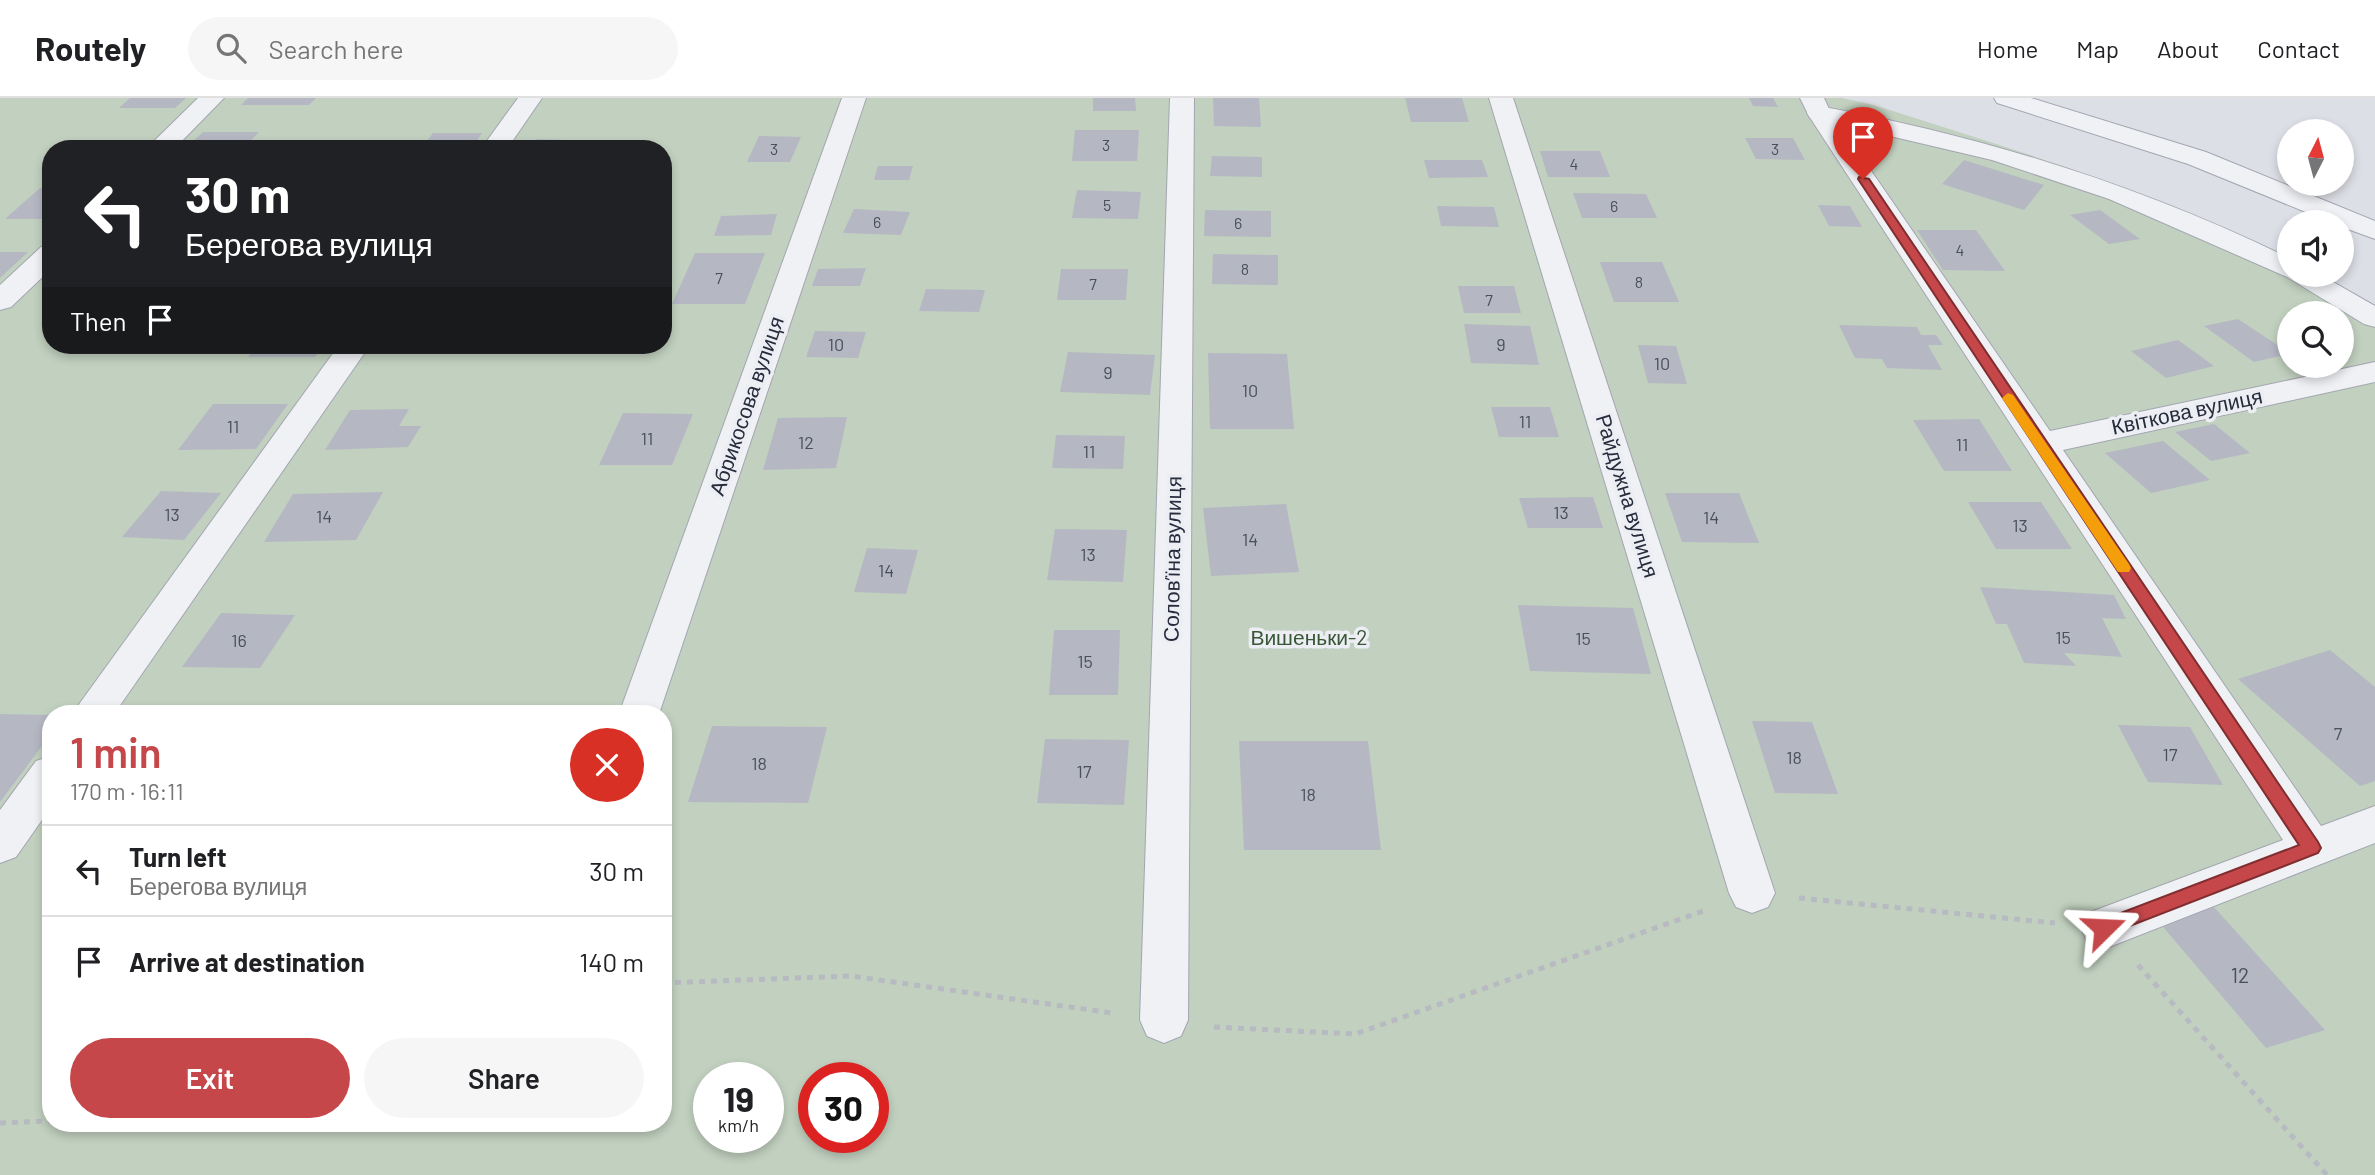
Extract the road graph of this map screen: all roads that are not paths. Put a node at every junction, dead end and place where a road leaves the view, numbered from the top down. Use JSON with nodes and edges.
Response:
{"nodes":[{"id":1,"x":212,"y":98,"type":"edge"},
{"id":2,"x":530,"y":98,"type":"edge"},
{"id":3,"x":854,"y":98,"type":"edge"},
{"id":4,"x":1182,"y":98,"type":"edge"},
{"id":5,"x":1501,"y":98,"type":"edge"},
{"id":6,"x":2006,"y":98,"type":"edge"},
{"id":7,"x":1815,"y":105,"type":"edge"},
{"id":8,"x":168,"y":140,"type":"edge"},
{"id":9,"x":500,"y":140,"type":"edge"},
{"id":10,"x":2375,"y":231,"type":"edge"},
{"id":11,"x":42,"y":261,"type":"edge"},
{"id":12,"x":2277,"y":263,"type":"edge"},
{"id":13,"x":2321,"y":287,"type":"edge"},
{"id":14,"x":0,"y":301,"type":"edge"},
{"id":15,"x":2375,"y":318,"type":"edge"},
{"id":16,"x":349,"y":354,"type":"edge"},
{"id":17,"x":2375,"y":372,"type":"edge"},
{"id":18,"x":2039,"y":444,"type":"junction"},
{"id":19,"x":98,"y":705,"type":"edge"},
{"id":20,"x":642,"y":705,"type":"edge"},
{"id":21,"x":42,"y":785,"type":"edge"},
{"id":22,"x":2375,"y":824,"type":"edge"},
{"id":23,"x":0,"y":844,"type":"edge"},
{"id":24,"x":2312,"y":848,"type":"junction"},
{"id":25,"x":1752,"y":894,"type":"road end"},
{"id":26,"x":2104,"y":928,"type":"road end"},
{"id":27,"x":1164,"y":1020,"type":"road end"}],
"edges":[{"from":1,"to":8,"type":"street"},
{"from":2,"to":9,"type":"street"},
{"from":3,"to":20,"type":"street","name":"Абрикосова вулиця"},
{"from":4,"to":27,"type":"street","name":"Соловʼїна вулиця"},
{"from":5,"to":25,"type":"street","name":"Райдужна вулиця"},
{"from":6,"to":10,"type":"street"},
{"from":7,"to":12,"type":"street"},
{"from":7,"to":18,"type":"street"},
{"from":11,"to":14,"type":"street"},
{"from":13,"to":15,"type":"street"},
{"from":16,"to":19,"type":"street"},
{"from":17,"to":18,"type":"street","name":"Квіткова вулиця"},
{"from":18,"to":24,"type":"street"},
{"from":21,"to":23,"type":"street"},
{"from":22,"to":24,"type":"street"},
{"from":24,"to":26,"type":"street"}]}
